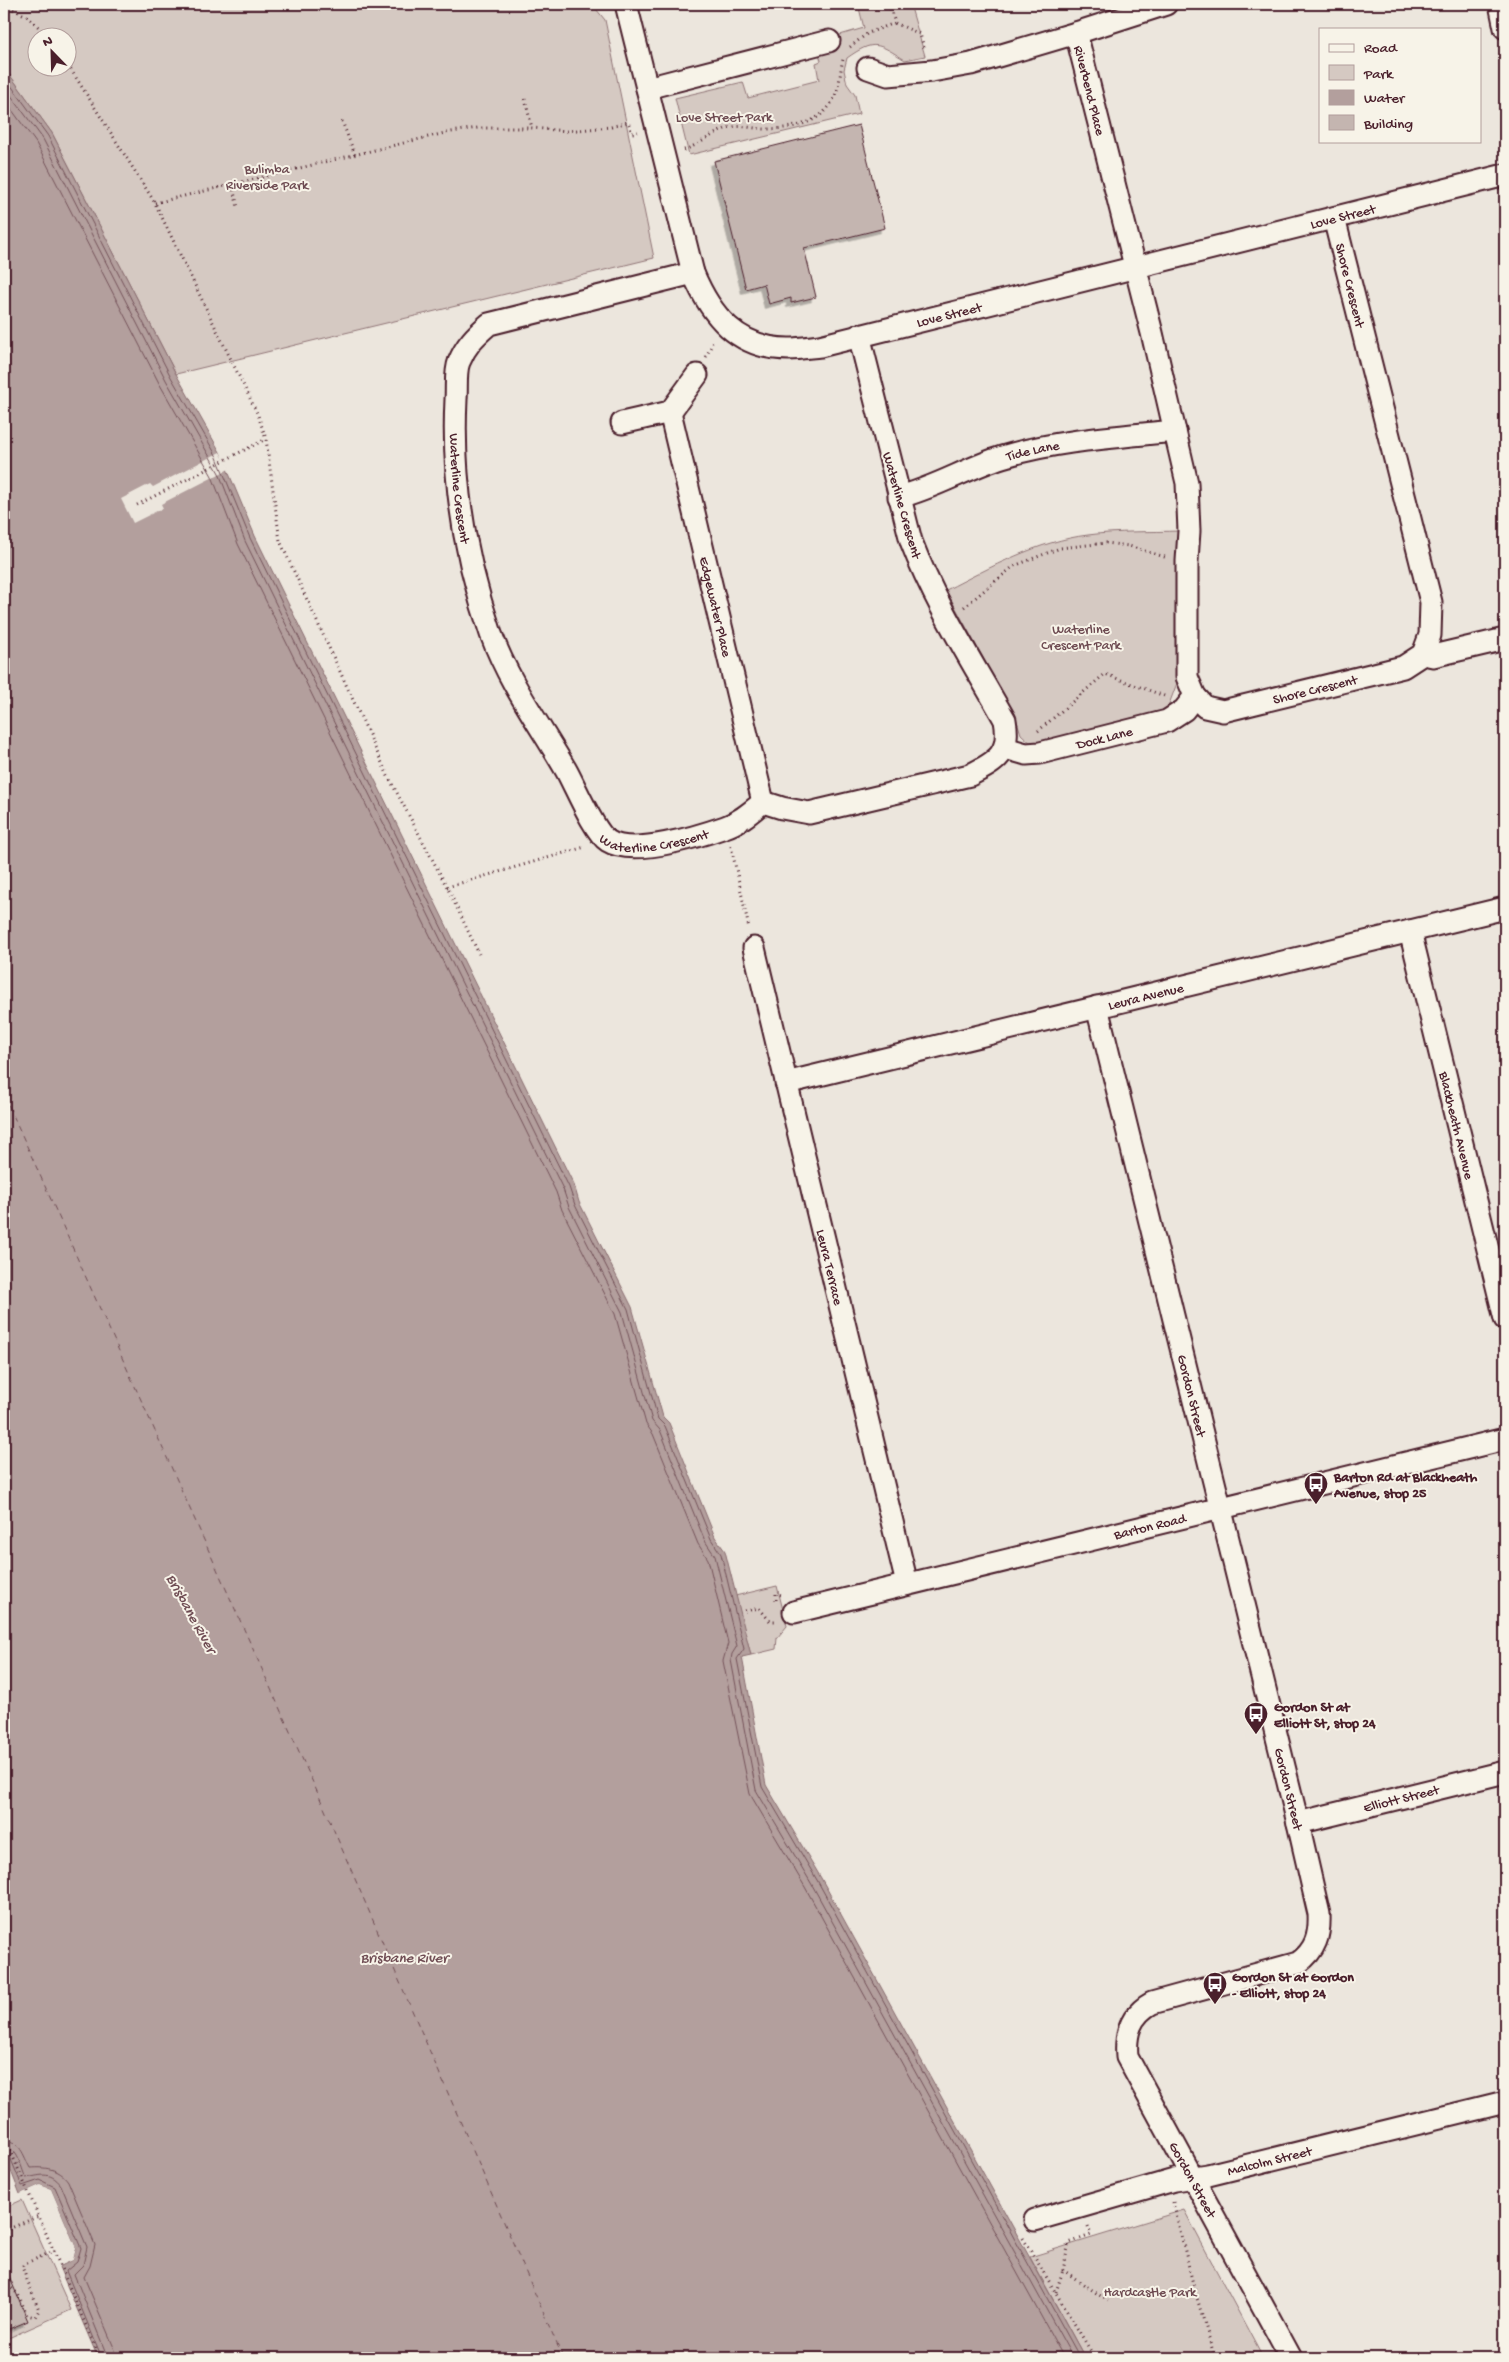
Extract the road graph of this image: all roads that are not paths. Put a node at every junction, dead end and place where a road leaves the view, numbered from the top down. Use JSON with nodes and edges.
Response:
{"nodes":[{"id":1,"x":626,"y":4,"type":"edge"},
{"id":2,"x":1166,"y":4,"type":"edge"},
{"id":3,"x":1500,"y":4,"type":"edge"},
{"id":4,"x":1505,"y":28,"type":"edge"},
{"id":5,"x":1076,"y":33,"type":"junction"},
{"id":6,"x":829,"y":41,"type":"road end"},
{"id":7,"x":868,"y":68,"type":"road end"},
{"id":8,"x":646,"y":88,"type":"junction"},
{"id":9,"x":1505,"y":175,"type":"edge"},
{"id":10,"x":1334,"y":218,"type":"junction"},
{"id":11,"x":1134,"y":266,"type":"junction"},
{"id":12,"x":692,"y":273,"type":"junction"},
{"id":13,"x":858,"y":335,"type":"junction"},
{"id":14,"x":697,"y":375,"type":"road end"},
{"id":15,"x":670,"y":412,"type":"junction"},
{"id":16,"x":622,"y":423,"type":"dead end"},
{"id":17,"x":1175,"y":431,"type":"junction"},
{"id":18,"x":899,"y":497,"type":"junction"},
{"id":19,"x":1505,"y":639,"type":"edge"},
{"id":20,"x":1423,"y":654,"type":"junction"},
{"id":21,"x":1192,"y":700,"type":"junction"},
{"id":22,"x":1005,"y":748,"type":"junction"},
{"id":23,"x":763,"y":802,"type":"junction"},
{"id":24,"x":1505,"y":908,"type":"edge"},
{"id":25,"x":1410,"y":931,"type":"junction"},
{"id":26,"x":754,"y":948,"type":"road end"},
{"id":27,"x":1097,"y":1007,"type":"junction"},
{"id":28,"x":786,"y":1083,"type":"junction"},
{"id":29,"x":1505,"y":1320,"type":"edge"},
{"id":30,"x":1505,"y":1439,"type":"edge"},
{"id":31,"x":1220,"y":1509,"type":"junction"},
{"id":32,"x":907,"y":1584,"type":"junction"},
{"id":33,"x":786,"y":1615,"type":"road end"},
{"id":34,"x":1505,"y":1772,"type":"edge"},
{"id":35,"x":1298,"y":1823,"type":"junction"},
{"id":36,"x":1505,"y":2102,"type":"edge"},
{"id":37,"x":1191,"y":2178,"type":"junction"},
{"id":38,"x":1035,"y":2220,"type":"road end"},
{"id":39,"x":1291,"y":2358,"type":"edge"}],
"edges":[{"from":1,"to":8,"type":"street","name":"Love Street"},
{"from":2,"to":5,"type":"street"},
{"from":3,"to":4,"type":"street"},
{"from":5,"to":7,"type":"street","name":"Riverbend Place"},
{"from":5,"to":11,"type":"street","name":"Riverbend Place"},
{"from":6,"to":8,"type":"street"},
{"from":8,"to":12,"type":"street","name":"Love Street"},
{"from":9,"to":10,"type":"street","name":"Love Street"},
{"from":10,"to":11,"type":"street","name":"Love Street"},
{"from":10,"to":20,"type":"street","name":"Shore Crescent"},
{"from":11,"to":13,"type":"street","name":"Love Street"},
{"from":11,"to":17,"type":"street"},
{"from":12,"to":13,"type":"street","name":"Love Street"},
{"from":12,"to":23,"type":"street","name":"Waterline Crescent"},
{"from":13,"to":18,"type":"street","name":"Waterline Crescent"},
{"from":14,"to":15,"type":"street"},
{"from":15,"to":16,"type":"street"},
{"from":15,"to":23,"type":"street","name":"Edgewater Place"},
{"from":17,"to":18,"type":"street","name":"Tide Lane"},
{"from":17,"to":21,"type":"street"},
{"from":18,"to":22,"type":"street","name":"Waterline Crescent"},
{"from":19,"to":20,"type":"street"},
{"from":20,"to":21,"type":"street","name":"Shore Crescent"},
{"from":21,"to":22,"type":"street","name":"Dock Lane"},
{"from":22,"to":23,"type":"street"},
{"from":24,"to":25,"type":"street","name":"Leura Avenue"},
{"from":25,"to":27,"type":"street","name":"Leura Avenue"},
{"from":25,"to":29,"type":"street","name":"Blackheath Avenue"},
{"from":26,"to":28,"type":"street","name":"Leura Terrace"},
{"from":27,"to":28,"type":"street","name":"Leura Avenue"},
{"from":27,"to":31,"type":"street","name":"Gordon Street"},
{"from":28,"to":32,"type":"street","name":"Leura Terrace"},
{"from":30,"to":31,"type":"street","name":"Barton Road"},
{"from":31,"to":32,"type":"street","name":"Barton Road"},
{"from":31,"to":35,"type":"street","name":"Gordon Street"},
{"from":32,"to":33,"type":"street","name":"Barton Road"},
{"from":34,"to":35,"type":"street","name":"Elliott Street"},
{"from":35,"to":37,"type":"street","name":"Gordon Street"},
{"from":36,"to":37,"type":"street","name":"Malcolm Street"},
{"from":37,"to":38,"type":"street","name":"Malcolm Street"},
{"from":37,"to":39,"type":"street","name":"Gordon Street"}]}
